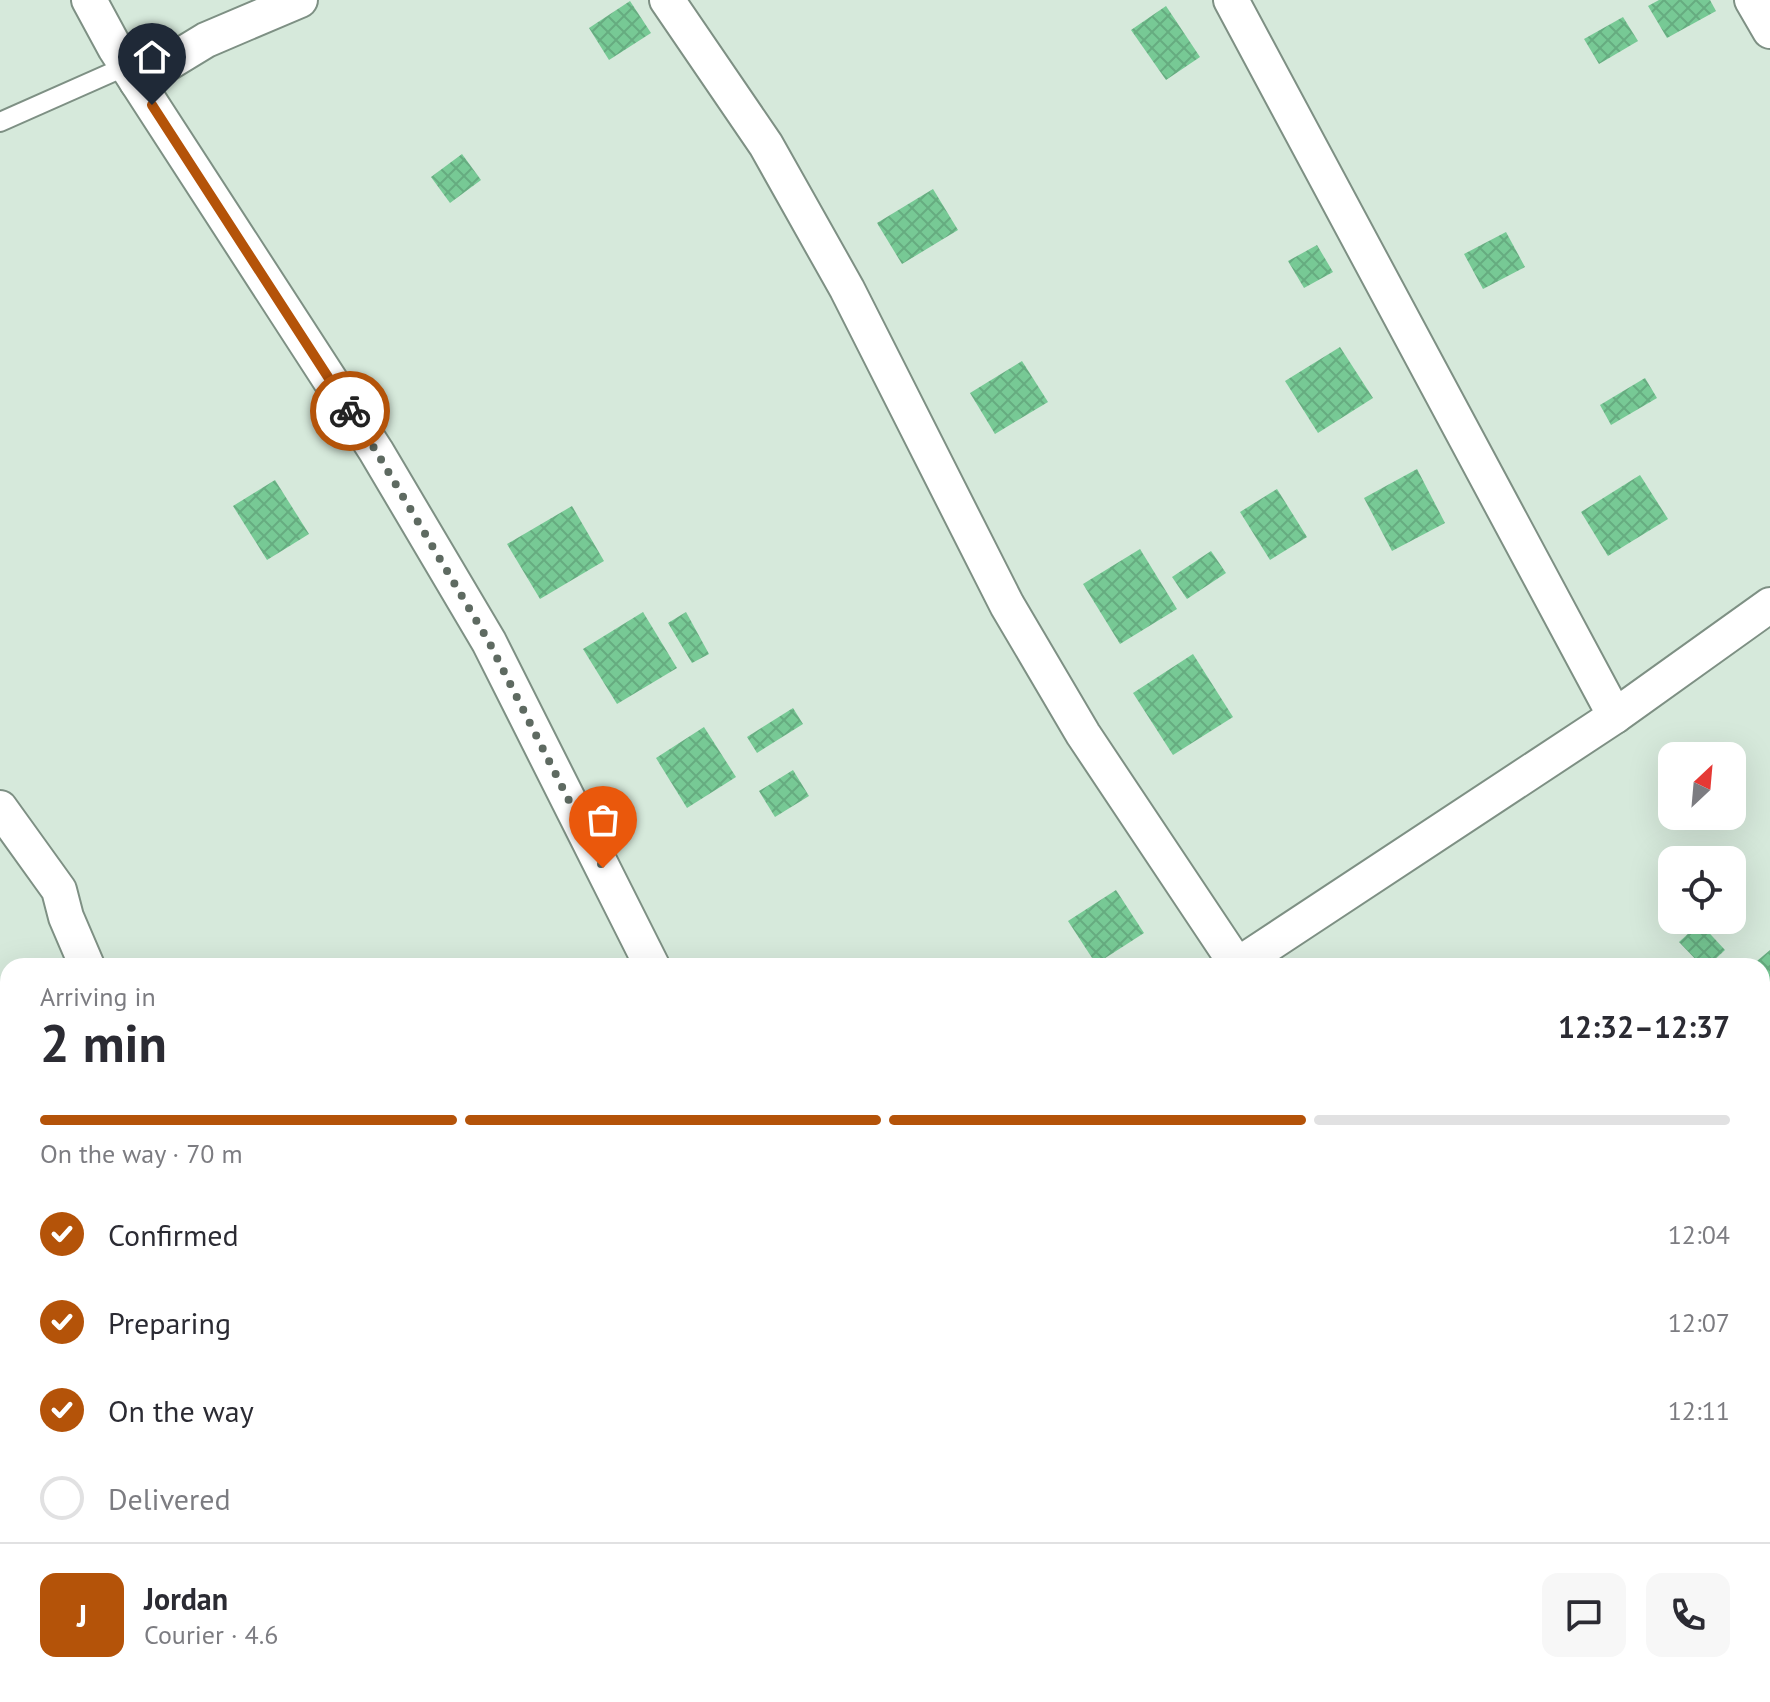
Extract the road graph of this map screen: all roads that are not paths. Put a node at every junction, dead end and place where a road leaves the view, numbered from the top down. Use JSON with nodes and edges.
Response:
{"nodes":[{"id":1,"x":89,"y":0,"type":"edge"},
{"id":2,"x":300,"y":0,"type":"edge"},
{"id":3,"x":667,"y":0,"type":"edge"},
{"id":4,"x":1231,"y":0,"type":"edge"},
{"id":5,"x":1752,"y":0,"type":"edge"},
{"id":6,"x":1770,"y":31,"type":"edge"},
{"id":7,"x":135,"y":72,"type":"junction"},
{"id":8,"x":0,"y":122,"type":"edge"},
{"id":9,"x":1770,"y":605,"type":"edge"},
{"id":10,"x":1615,"y":716,"type":"junction"},
{"id":11,"x":0,"y":808,"type":"edge"},
{"id":12,"x":84,"y":958,"type":"edge"},
{"id":13,"x":648,"y":958,"type":"edge"},
{"id":14,"x":1232,"y":958,"type":"edge"},
{"id":15,"x":1249,"y":958,"type":"edge"}],
"edges":[{"from":1,"to":7,"type":"street"},
{"from":2,"to":7,"type":"street"},
{"from":3,"to":14,"type":"street"},
{"from":4,"to":10,"type":"street"},
{"from":5,"to":6,"type":"street"},
{"from":7,"to":8,"type":"lane"},
{"from":7,"to":13,"type":"street"},
{"from":9,"to":10,"type":"street"},
{"from":10,"to":15,"type":"street"},
{"from":11,"to":12,"type":"street"}]}
